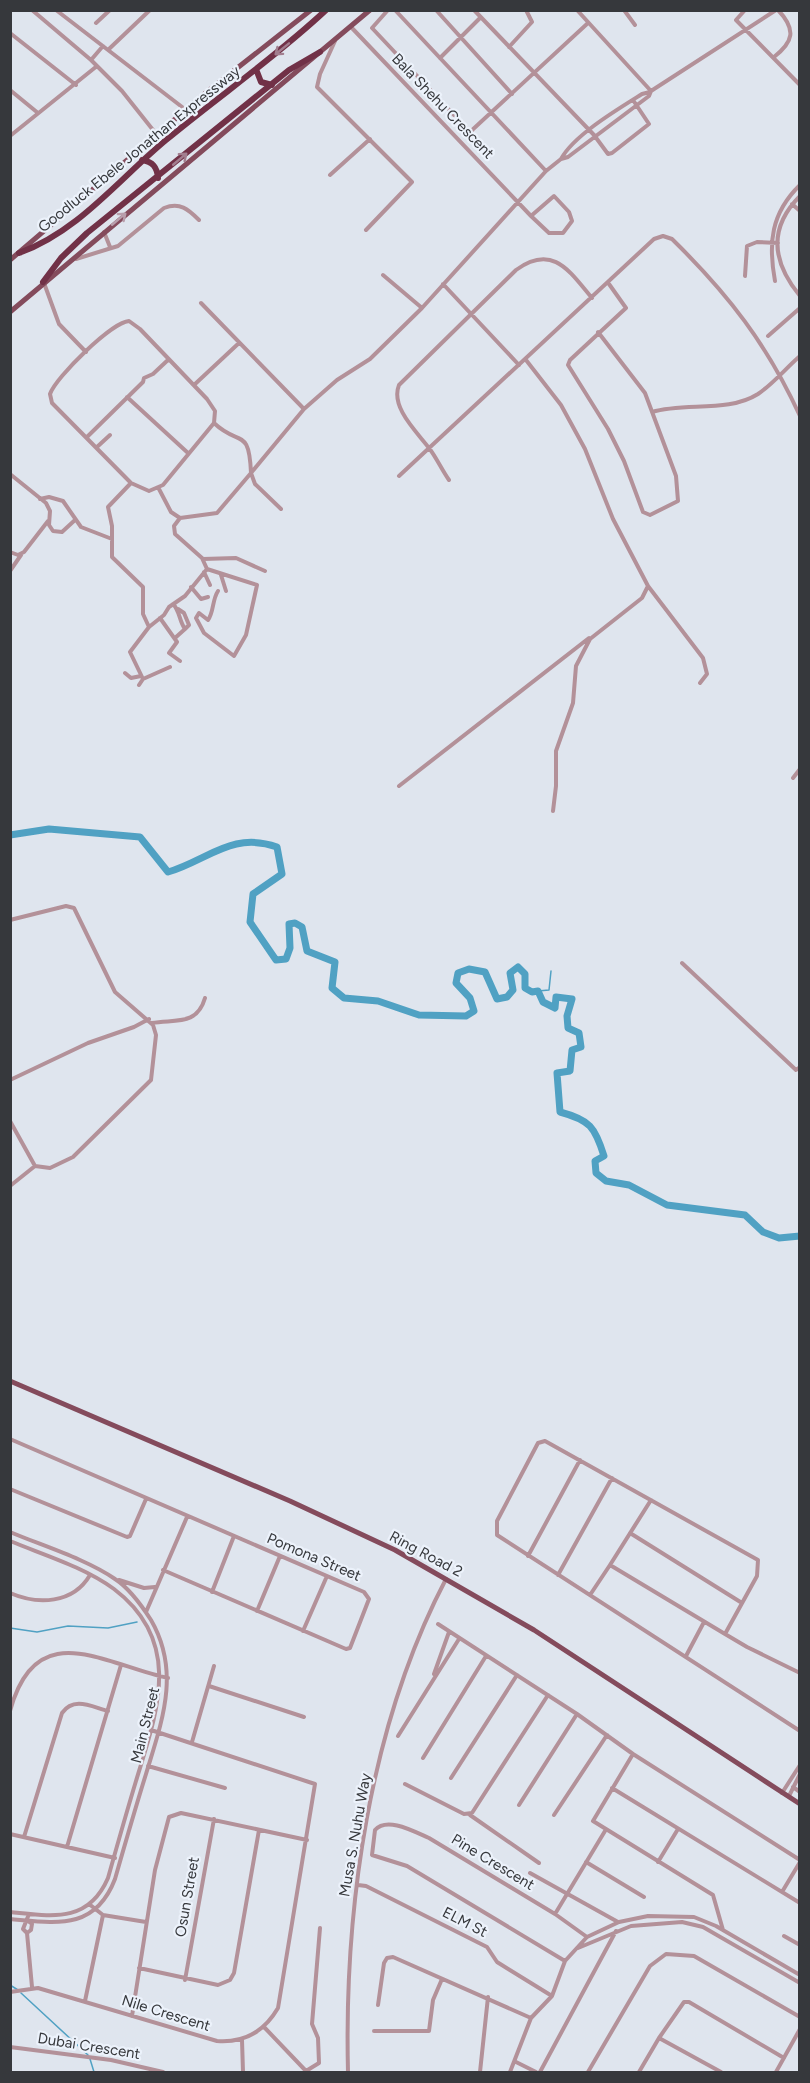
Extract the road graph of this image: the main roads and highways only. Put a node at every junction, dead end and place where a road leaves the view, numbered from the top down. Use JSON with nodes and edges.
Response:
{"nodes":[{"id":1,"x":311,"y":10,"type":"edge"},
{"id":2,"x":326,"y":10,"type":"edge"},
{"id":3,"x":370,"y":10,"type":"edge"},
{"id":4,"x":321,"y":52,"type":"junction"},
{"id":5,"x":256,"y":69,"type":"junction"},
{"id":6,"x":273,"y":85,"type":"junction"},
{"id":7,"x":142,"y":160,"type":"junction"},
{"id":8,"x":158,"y":178,"type":"junction"},
{"id":9,"x":19,"y":253,"type":"junction"},
{"id":10,"x":10,"y":260,"type":"edge"},
{"id":11,"x":44,"y":282,"type":"junction"},
{"id":12,"x":10,"y":312,"type":"edge"},
{"id":13,"x":10,"y":1381,"type":"edge"},
{"id":14,"x":800,"y":1804,"type":"edge"}],
"edges":[{"from":1,"to":9,"type":"main road","name":"Goodluck Ebele Jonathan Expressway"},
{"from":2,"to":5,"type":"highway","name":"Goodluck Ebele Jonathan Expressway","one_way":true},
{"from":3,"to":4,"type":"main road"},
{"from":4,"to":6,"type":"highway"},
{"from":11,"to":4,"type":"main road","one_way":true},
{"from":5,"to":6,"type":"highway"},
{"from":5,"to":7,"type":"highway","name":"Goodluck Ebele Jonathan Expressway"},
{"from":8,"to":6,"type":"highway","one_way":true},
{"from":7,"to":8,"type":"highway"},
{"from":7,"to":9,"type":"highway","name":"Goodluck Ebele Jonathan Expressway"},
{"from":8,"to":11,"type":"highway"},
{"from":9,"to":10,"type":"main road","name":"Goodluck Ebele Jonathan Expressway"},
{"from":11,"to":12,"type":"main road"},
{"from":13,"to":14,"type":"main road","name":"Ring Road 2"}]}
